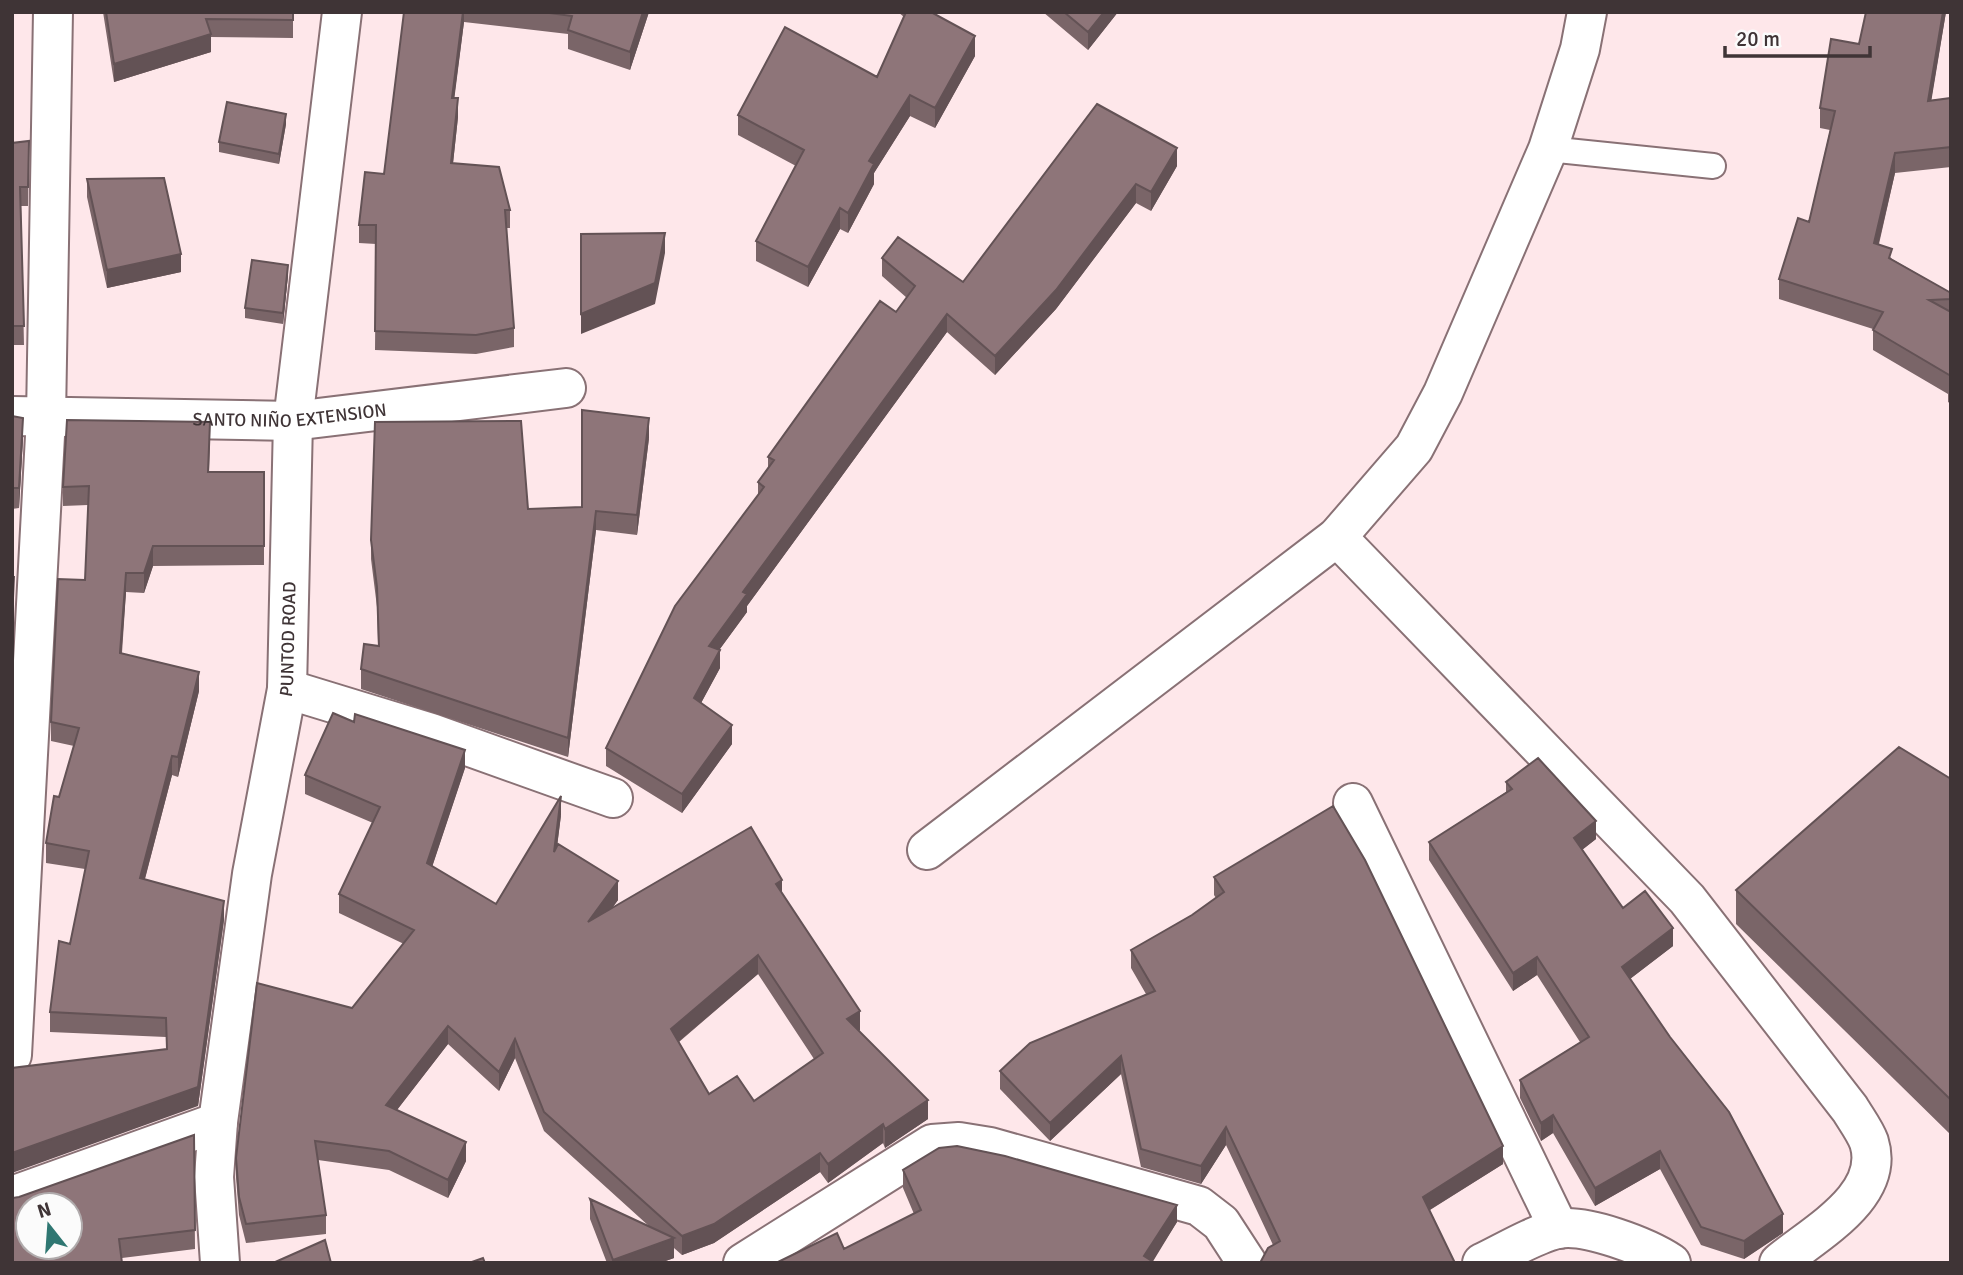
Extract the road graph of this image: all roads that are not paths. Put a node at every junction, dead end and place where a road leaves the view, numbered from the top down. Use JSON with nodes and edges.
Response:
{"nodes":[{"id":1,"x":53,"y":12,"type":"edge"},
{"id":2,"x":342,"y":12,"type":"edge"},
{"id":3,"x":1587,"y":12,"type":"edge"},
{"id":4,"x":1548,"y":149,"type":"junction"},
{"id":5,"x":1713,"y":166,"type":"dead end"},
{"id":6,"x":566,"y":388,"type":"dead end"},
{"id":7,"x":29,"y":416,"type":"edge"},
{"id":8,"x":293,"y":421,"type":"junction"},
{"id":9,"x":1337,"y":537,"type":"junction"},
{"id":10,"x":287,"y":689,"type":"junction"},
{"id":11,"x":613,"y":798,"type":"dead end"},
{"id":12,"x":1353,"y":803,"type":"dead end"},
{"id":13,"x":927,"y":850,"type":"dead end"},
{"id":14,"x":12,"y":1055,"type":"edge"},
{"id":15,"x":218,"y":1122,"type":"junction"},
{"id":16,"x":12,"y":1196,"type":"edge"},
{"id":17,"x":1559,"y":1228,"type":"junction"},
{"id":18,"x":220,"y":1263,"type":"edge"},
{"id":19,"x":743,"y":1263,"type":"edge"},
{"id":20,"x":1247,"y":1263,"type":"edge"},
{"id":21,"x":1482,"y":1263,"type":"edge"},
{"id":22,"x":1671,"y":1263,"type":"edge"},
{"id":23,"x":1779,"y":1263,"type":"edge"}],
"edges":[{"from":1,"to":7,"type":"street"},
{"from":2,"to":8,"type":"street","name":"PUNTOD ROAD"},
{"from":3,"to":4,"type":"street"},
{"from":4,"to":5,"type":"lane"},
{"from":4,"to":9,"type":"street"},
{"from":6,"to":8,"type":"street","name":"SANTO NIÑO EXTENSION"},
{"from":7,"to":8,"type":"street","name":"SANTO NIÑO EXTENSION"},
{"from":7,"to":14,"type":"street"},
{"from":8,"to":10,"type":"street","name":"PUNTOD ROAD"},
{"from":9,"to":13,"type":"street"},
{"from":9,"to":23,"type":"street"},
{"from":10,"to":11,"type":"street"},
{"from":10,"to":15,"type":"street","name":"PUNTOD ROAD"},
{"from":12,"to":17,"type":"street"},
{"from":15,"to":16,"type":"street"},
{"from":15,"to":18,"type":"street","name":"PUNTOD ROAD"},
{"from":17,"to":21,"type":"street"},
{"from":17,"to":22,"type":"street"},
{"from":19,"to":20,"type":"street"}]}
